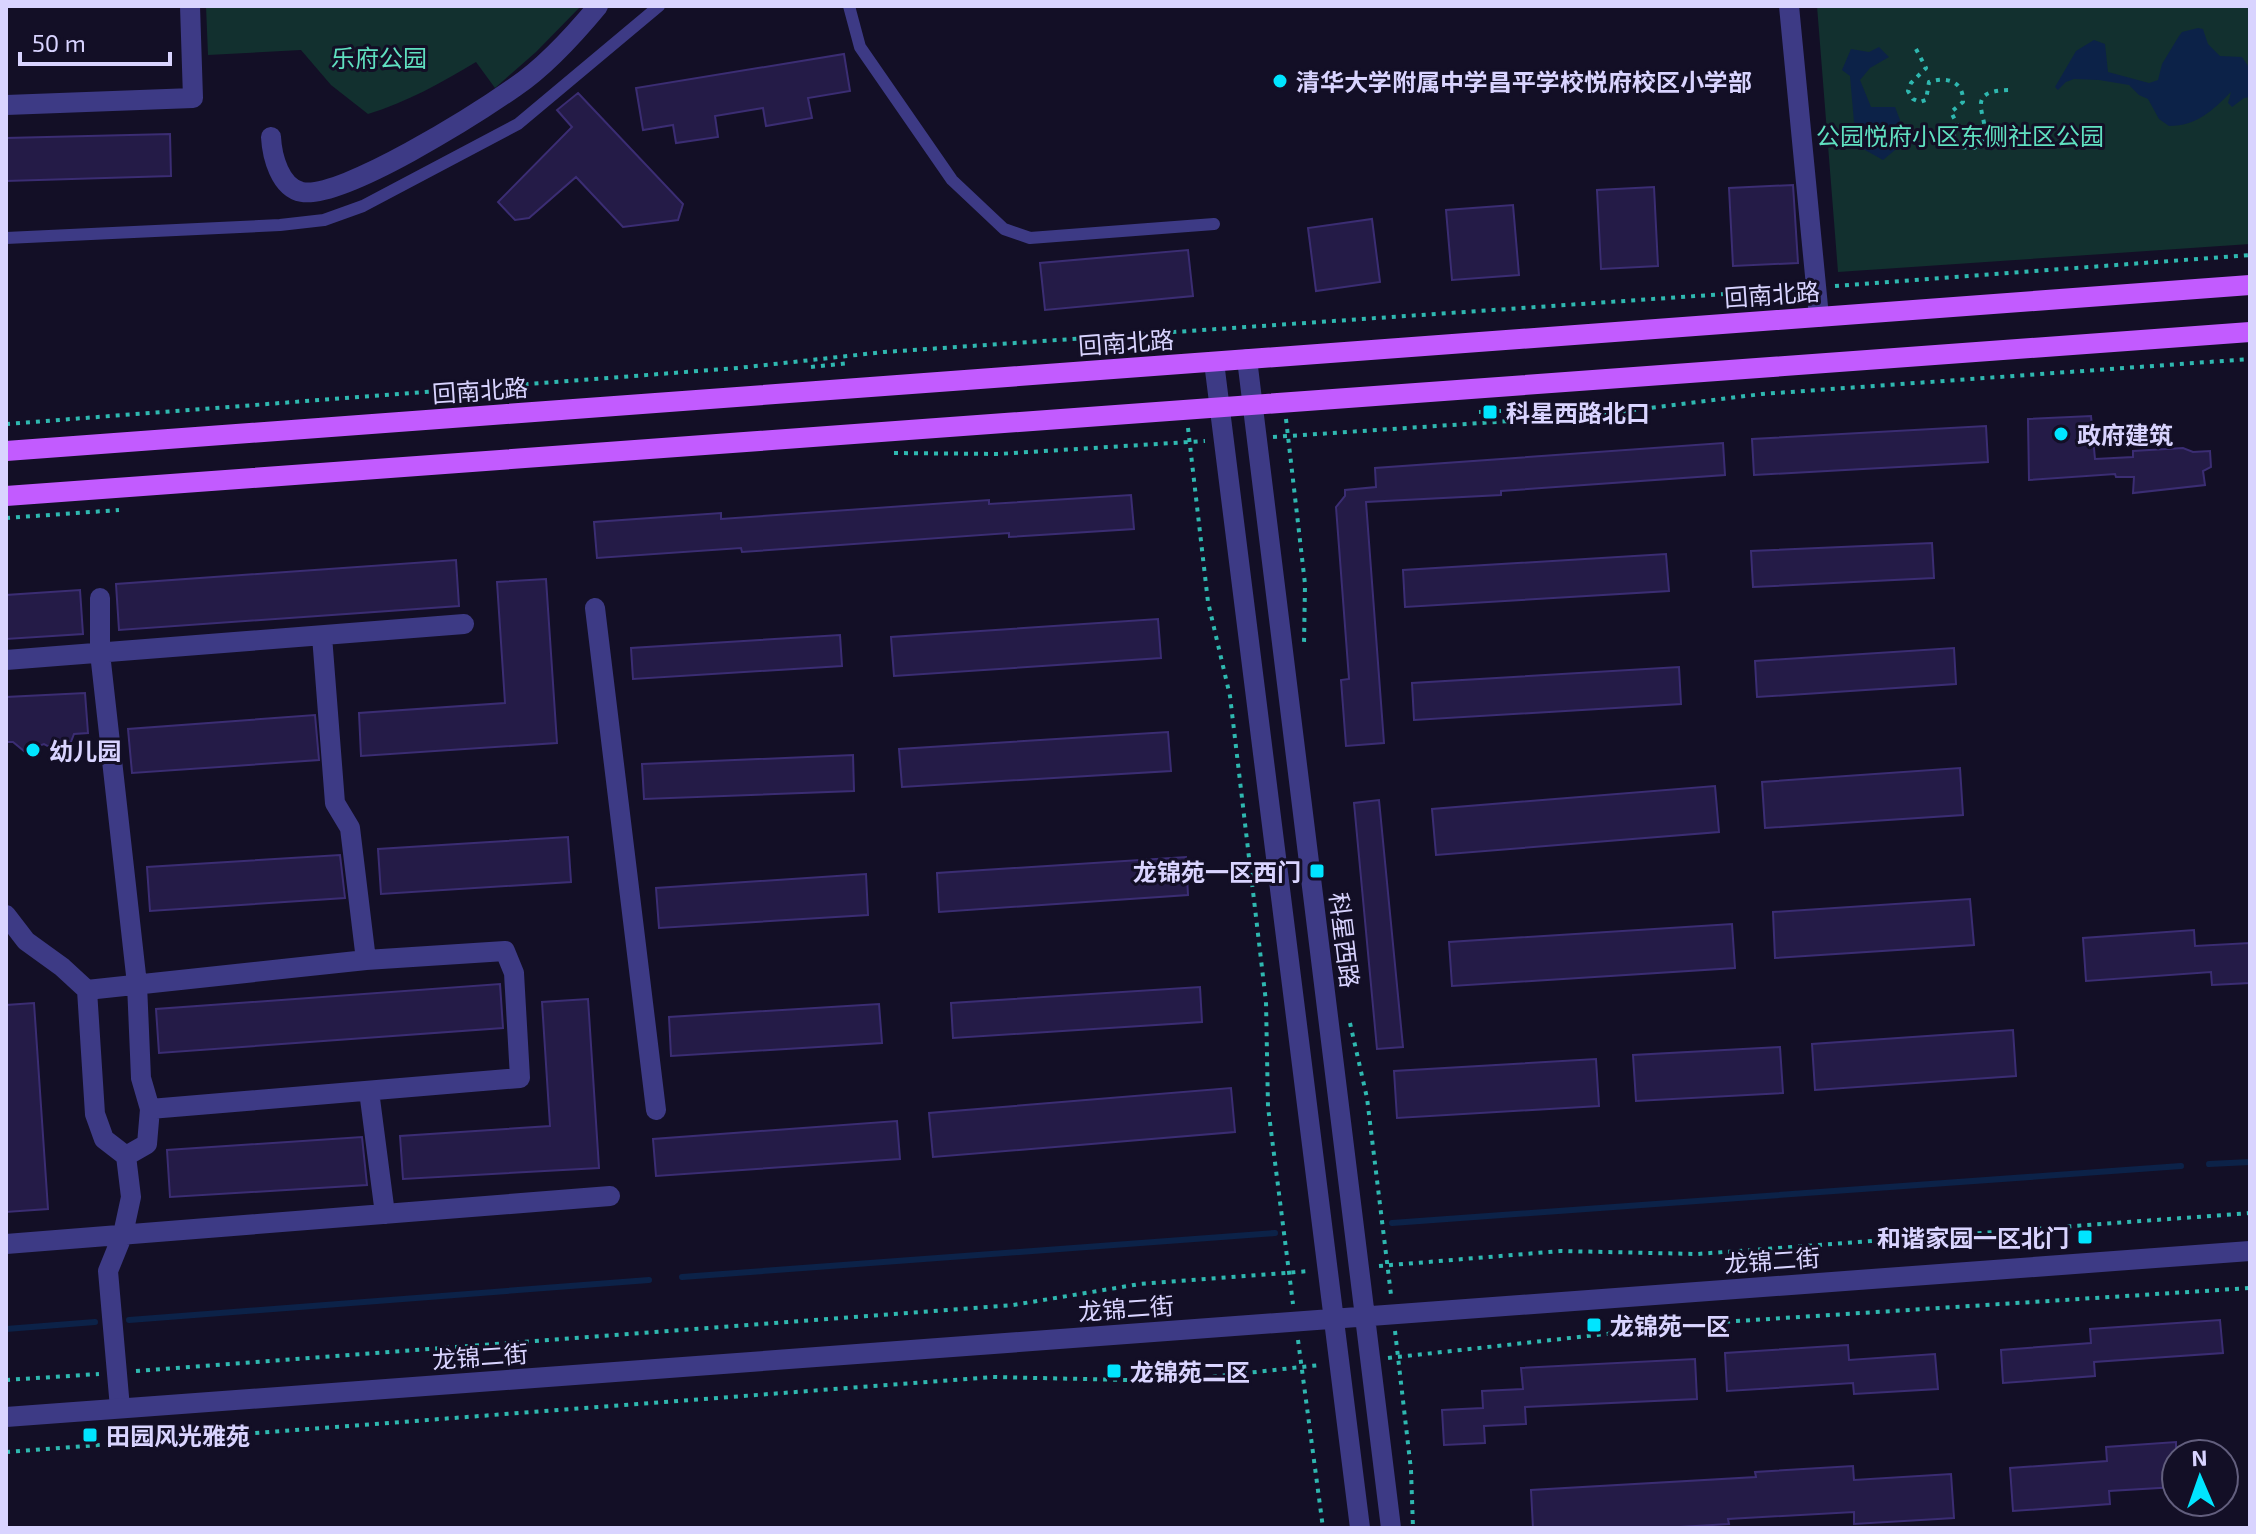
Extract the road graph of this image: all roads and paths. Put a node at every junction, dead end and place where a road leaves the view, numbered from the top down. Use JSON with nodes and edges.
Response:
{"nodes":[{"id":1,"x":190,"y":6,"type":"edge"},
{"id":2,"x":598,"y":6,"type":"edge"},
{"id":3,"x":659,"y":6,"type":"edge"},
{"id":4,"x":849,"y":6,"type":"edge"},
{"id":5,"x":1789,"y":6,"type":"edge"},
{"id":6,"x":1916,"y":49,"type":"dead end"},
{"id":7,"x":2011,"y":90,"type":"dead end"},
{"id":8,"x":6,"y":105,"type":"edge"},
{"id":9,"x":271,"y":137,"type":"dead end"},
{"id":10,"x":1214,"y":224,"type":"dead end"},
{"id":11,"x":6,"y":238,"type":"edge"},
{"id":12,"x":2250,"y":255,"type":"edge"},
{"id":13,"x":2250,"y":285,"type":"edge"},
{"id":14,"x":1817,"y":287,"type":"junction"},
{"id":15,"x":1819,"y":317,"type":"junction"},
{"id":16,"x":2250,"y":332,"type":"edge"},
{"id":17,"x":1247,"y":359,"type":"junction"},
{"id":18,"x":2250,"y":359,"type":"edge"},
{"id":19,"x":1214,"y":362,"type":"junction"},
{"id":20,"x":850,"y":363,"type":"dead end"},
{"id":21,"x":811,"y":367,"type":"dead end"},
{"id":22,"x":1252,"y":405,"type":"junction"},
{"id":23,"x":1219,"y":407,"type":"junction"},
{"id":24,"x":1501,"y":411,"type":"dead end"},
{"id":25,"x":1479,"y":412,"type":"dead end"},
{"id":26,"x":6,"y":424,"type":"edge"},
{"id":27,"x":1338,"y":432,"type":"dead end"},
{"id":28,"x":1149,"y":444,"type":"dead end"},
{"id":29,"x":6,"y":451,"type":"edge"},
{"id":30,"x":886,"y":452,"type":"dead end"},
{"id":31,"x":1290,"y":458,"type":"dead end"},
{"id":32,"x":1192,"y":465,"type":"dead end"},
{"id":33,"x":6,"y":496,"type":"edge"},
{"id":34,"x":133,"y":509,"type":"dead end"},
{"id":35,"x":6,"y":518,"type":"edge"},
{"id":36,"x":100,"y":598,"type":"dead end"},
{"id":37,"x":595,"y":608,"type":"dead end"},
{"id":38,"x":464,"y":624,"type":"dead end"},
{"id":39,"x":322,"y":636,"type":"junction"},
{"id":40,"x":1304,"y":644,"type":"dead end"},
{"id":41,"x":100,"y":653,"type":"junction"},
{"id":42,"x":6,"y":660,"type":"edge"},
{"id":43,"x":6,"y":915,"type":"edge"},
{"id":44,"x":26,"y":941,"type":"junction"},
{"id":45,"x":6,"y":947,"type":"edge"},
{"id":46,"x":366,"y":960,"type":"junction"},
{"id":47,"x":137,"y":984,"type":"junction"},
{"id":48,"x":87,"y":990,"type":"junction"},
{"id":49,"x":1347,"y":1009,"type":"dead end"},
{"id":50,"x":369,"y":1091,"type":"junction"},
{"id":51,"x":150,"y":1109,"type":"junction"},
{"id":52,"x":656,"y":1110,"type":"dead end"},
{"id":53,"x":126,"y":1156,"type":"junction"},
{"id":54,"x":610,"y":1196,"type":"dead end"},
{"id":55,"x":2250,"y":1213,"type":"edge"},
{"id":56,"x":385,"y":1214,"type":"junction"},
{"id":57,"x":123,"y":1234,"type":"junction"},
{"id":58,"x":6,"y":1244,"type":"edge"},
{"id":59,"x":2250,"y":1251,"type":"edge"},
{"id":60,"x":1387,"y":1265,"type":"junction"},
{"id":61,"x":1359,"y":1267,"type":"junction"},
{"id":62,"x":1328,"y":1269,"type":"junction"},
{"id":63,"x":1289,"y":1272,"type":"junction"},
{"id":64,"x":2250,"y":1288,"type":"edge"},
{"id":65,"x":1393,"y":1314,"type":"junction"},
{"id":66,"x":1365,"y":1316,"type":"junction"},
{"id":67,"x":1334,"y":1319,"type":"junction"},
{"id":68,"x":1295,"y":1321,"type":"junction"},
{"id":69,"x":1398,"y":1357,"type":"junction"},
{"id":70,"x":1370,"y":1360,"type":"junction"},
{"id":71,"x":1339,"y":1363,"type":"junction"},
{"id":72,"x":1301,"y":1367,"type":"junction"},
{"id":73,"x":117,"y":1372,"type":"junction"},
{"id":74,"x":6,"y":1380,"type":"edge"},
{"id":75,"x":120,"y":1408,"type":"junction"},
{"id":76,"x":6,"y":1417,"type":"edge"},
{"id":77,"x":6,"y":1452,"type":"edge"},
{"id":78,"x":1323,"y":1528,"type":"edge"},
{"id":79,"x":1360,"y":1528,"type":"edge"},
{"id":80,"x":1391,"y":1528,"type":"edge"},
{"id":81,"x":1413,"y":1528,"type":"edge"}],
"edges":[{"from":1,"to":8,"type":"street"},
{"from":2,"to":9,"type":"street"},
{"from":3,"to":11,"type":"lane"},
{"from":4,"to":10,"type":"lane"},
{"from":5,"to":14,"type":"street"},
{"from":6,"to":7,"type":"path"},
{"from":12,"to":14,"type":"path"},
{"from":13,"to":15,"type":"main road","name":"回南北路"},
{"from":14,"to":15,"type":"street"},
{"from":14,"to":26,"type":"path"},
{"from":15,"to":17,"type":"main road","name":"回南北路"},
{"from":16,"to":22,"type":"main road"},
{"from":17,"to":19,"type":"main road","name":"回南北路"},
{"from":17,"to":22,"type":"street","name":"科星西路"},
{"from":18,"to":27,"type":"path"},
{"from":19,"to":23,"type":"street"},
{"from":19,"to":29,"type":"main road","name":"回南北路"},
{"from":20,"to":21,"type":"path"},
{"from":22,"to":23,"type":"main road"},
{"from":22,"to":61,"type":"street","name":"科星西路"},
{"from":23,"to":33,"type":"main road"},
{"from":23,"to":62,"type":"street"},
{"from":24,"to":25,"type":"path"},
{"from":28,"to":30,"type":"path"},
{"from":31,"to":40,"type":"path"},
{"from":32,"to":63,"type":"path"},
{"from":34,"to":35,"type":"path"},
{"from":36,"to":41,"type":"street"},
{"from":37,"to":52,"type":"street"},
{"from":38,"to":39,"type":"street"},
{"from":39,"to":41,"type":"street"},
{"from":39,"to":46,"type":"street"},
{"from":41,"to":42,"type":"street"},
{"from":41,"to":47,"type":"street"},
{"from":43,"to":44,"type":"street"},
{"from":44,"to":45,"type":"street"},
{"from":44,"to":48,"type":"street"},
{"from":46,"to":47,"type":"street"},
{"from":46,"to":50,"type":"street"},
{"from":47,"to":48,"type":"street"},
{"from":47,"to":51,"type":"street"},
{"from":48,"to":53,"type":"street"},
{"from":49,"to":60,"type":"path"},
{"from":50,"to":51,"type":"street"},
{"from":50,"to":56,"type":"street"},
{"from":51,"to":53,"type":"street"},
{"from":53,"to":57,"type":"street"},
{"from":54,"to":56,"type":"street"},
{"from":55,"to":60,"type":"path"},
{"from":56,"to":57,"type":"street"},
{"from":57,"to":58,"type":"street"},
{"from":57,"to":73,"type":"street"},
{"from":59,"to":65,"type":"street","name":"龙锦二街"},
{"from":60,"to":61,"type":"path"},
{"from":60,"to":65,"type":"path"},
{"from":61,"to":66,"type":"street","name":"科星西路"},
{"from":62,"to":63,"type":"path"},
{"from":62,"to":67,"type":"street"},
{"from":63,"to":68,"type":"path"},
{"from":63,"to":73,"type":"path"},
{"from":64,"to":69,"type":"path"},
{"from":65,"to":66,"type":"street","name":"龙锦二街"},
{"from":65,"to":69,"type":"path"},
{"from":66,"to":67,"type":"street","name":"龙锦二街"},
{"from":66,"to":70,"type":"street","name":"科星西路"},
{"from":67,"to":68,"type":"street","name":"龙锦二街"},
{"from":67,"to":71,"type":"street"},
{"from":68,"to":72,"type":"path"},
{"from":68,"to":75,"type":"street","name":"龙锦二街"},
{"from":69,"to":70,"type":"path"},
{"from":69,"to":81,"type":"path"},
{"from":70,"to":80,"type":"street","name":"科星西路"},
{"from":71,"to":72,"type":"path"},
{"from":71,"to":79,"type":"street"},
{"from":72,"to":77,"type":"path"},
{"from":72,"to":78,"type":"path"},
{"from":73,"to":74,"type":"path"},
{"from":73,"to":75,"type":"street"},
{"from":75,"to":76,"type":"street","name":"龙锦二街"}]}
